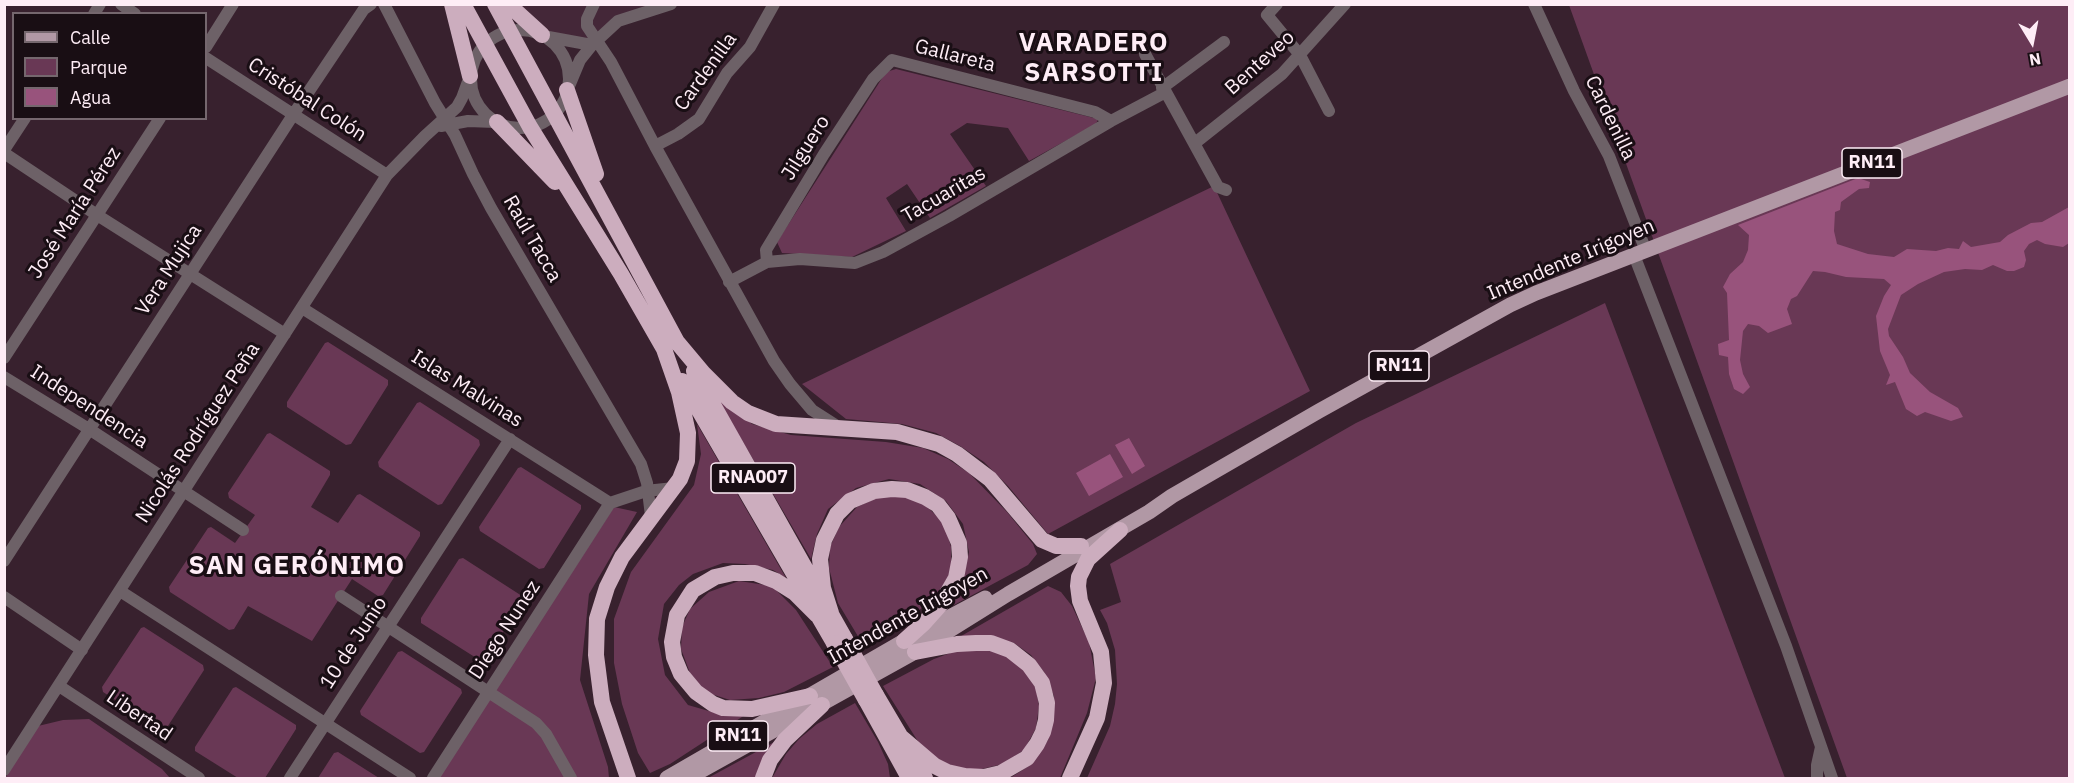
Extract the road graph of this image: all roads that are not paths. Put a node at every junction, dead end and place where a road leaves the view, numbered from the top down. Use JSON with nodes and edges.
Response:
{"nodes":[{"id":1,"x":233,"y":4,"type":"edge"},
{"id":2,"x":371,"y":4,"type":"edge"},
{"id":3,"x":384,"y":4,"type":"edge"},
{"id":4,"x":452,"y":4,"type":"edge"},
{"id":5,"x":463,"y":4,"type":"edge"},
{"id":6,"x":495,"y":4,"type":"edge"},
{"id":7,"x":508,"y":4,"type":"edge"},
{"id":8,"x":671,"y":4,"type":"edge"},
{"id":9,"x":774,"y":4,"type":"edge"},
{"id":10,"x":1277,"y":4,"type":"edge"},
{"id":11,"x":1345,"y":4,"type":"edge"},
{"id":12,"x":1534,"y":4,"type":"edge"},
{"id":13,"x":590,"y":6,"type":"edge"},
{"id":14,"x":511,"y":31,"type":"junction"},
{"id":15,"x":542,"y":35,"type":"junction"},
{"id":16,"x":1224,"y":42,"type":"dead end"},
{"id":17,"x":594,"y":43,"type":"junction"},
{"id":18,"x":207,"y":45,"type":"edge"},
{"id":19,"x":484,"y":45,"type":"junction"},
{"id":20,"x":1145,"y":54,"type":"dead end"},
{"id":21,"x":1300,"y":55,"type":"junction"},
{"id":22,"x":207,"y":59,"type":"edge"},
{"id":23,"x":892,"y":60,"type":"joint"},
{"id":24,"x":470,"y":76,"type":"junction"},
{"id":25,"x":2070,"y":86,"type":"edge"},
{"id":26,"x":567,"y":90,"type":"junction"},
{"id":27,"x":1163,"y":90,"type":"junction"},
{"id":28,"x":1329,"y":111,"type":"dead end"},
{"id":29,"x":555,"y":113,"type":"junction"},
{"id":30,"x":293,"y":115,"type":"junction"},
{"id":31,"x":24,"y":120,"type":"edge"},
{"id":32,"x":158,"y":120,"type":"edge"},
{"id":33,"x":1111,"y":121,"type":"junction"},
{"id":34,"x":497,"y":122,"type":"junction"},
{"id":35,"x":443,"y":124,"type":"junction"},
{"id":36,"x":531,"y":127,"type":"junction"},
{"id":37,"x":1195,"y":143,"type":"junction"},
{"id":38,"x":655,"y":146,"type":"junction"},
{"id":39,"x":4,"y":151,"type":"edge"},
{"id":40,"x":387,"y":175,"type":"junction"},
{"id":41,"x":1226,"y":190,"type":"dead end"},
{"id":42,"x":582,"y":212,"type":"junction"},
{"id":43,"x":97,"y":215,"type":"junction"},
{"id":44,"x":610,"y":218,"type":"junction"},
{"id":45,"x":1640,"y":253,"type":"junction"},
{"id":46,"x":767,"y":262,"type":"junction"},
{"id":47,"x":189,"y":273,"type":"junction"},
{"id":48,"x":729,"y":282,"type":"junction"},
{"id":49,"x":302,"y":308,"type":"junction"},
{"id":50,"x":285,"y":334,"type":"junction"},
{"id":51,"x":670,"y":345,"type":"junction"},
{"id":52,"x":4,"y":358,"type":"edge"},
{"id":53,"x":4,"y":376,"type":"edge"},
{"id":54,"x":804,"y":401,"type":"junction"},
{"id":55,"x":786,"y":425,"type":"junction"},
{"id":56,"x":89,"y":429,"type":"junction"},
{"id":57,"x":844,"y":429,"type":"junction"},
{"id":58,"x":510,"y":439,"type":"junction"},
{"id":59,"x":674,"y":488,"type":"junction"},
{"id":60,"x":646,"y":491,"type":"junction"},
{"id":61,"x":184,"y":492,"type":"junction"},
{"id":62,"x":1172,"y":496,"type":"junction"},
{"id":63,"x":610,"y":503,"type":"junction"},
{"id":64,"x":651,"y":516,"type":"junction"},
{"id":65,"x":243,"y":530,"type":"dead end"},
{"id":66,"x":1120,"y":530,"type":"junction"},
{"id":67,"x":1081,"y":546,"type":"junction"},
{"id":68,"x":4,"y":561,"type":"edge"},
{"id":69,"x":120,"y":591,"type":"junction"},
{"id":70,"x":341,"y":596,"type":"dead end"},
{"id":71,"x":4,"y":597,"type":"edge"},
{"id":72,"x":824,"y":614,"type":"junction"},
{"id":73,"x":388,"y":626,"type":"junction"},
{"id":74,"x":909,"y":646,"type":"junction"},
{"id":75,"x":82,"y":650,"type":"junction"},
{"id":76,"x":59,"y":686,"type":"junction"},
{"id":77,"x":489,"y":692,"type":"junction"},
{"id":78,"x":816,"y":700,"type":"junction"},
{"id":79,"x":325,"y":724,"type":"junction"},
{"id":80,"x":893,"y":737,"type":"junction"},
{"id":81,"x":1821,"y":747,"type":"junction"},
{"id":82,"x":4,"y":770,"type":"edge"},
{"id":83,"x":199,"y":778,"type":"edge"},
{"id":84,"x":290,"y":778,"type":"edge"},
{"id":85,"x":410,"y":778,"type":"edge"},
{"id":86,"x":434,"y":778,"type":"edge"},
{"id":87,"x":571,"y":778,"type":"edge"},
{"id":88,"x":628,"y":778,"type":"edge"},
{"id":89,"x":667,"y":778,"type":"edge"},
{"id":90,"x":688,"y":778,"type":"edge"},
{"id":91,"x":763,"y":778,"type":"edge"},
{"id":92,"x":896,"y":778,"type":"edge"},
{"id":93,"x":909,"y":778,"type":"edge"},
{"id":94,"x":925,"y":778,"type":"edge"},
{"id":95,"x":1070,"y":778,"type":"edge"},
{"id":96,"x":1817,"y":778,"type":"edge"},
{"id":97,"x":1832,"y":778,"type":"edge"}],
"edges":[{"from":1,"to":18,"type":"street"},
{"from":2,"to":30,"type":"street","name":"Vera Mujica"},
{"from":3,"to":35,"type":"street","name":"Raúl Tacca"},
{"from":4,"to":24,"type":"highway"},
{"from":5,"to":19,"type":"highway","number":"RNA007"},
{"from":6,"to":14,"type":"highway","number":"RNA007"},
{"from":7,"to":15,"type":"highway"},
{"from":8,"to":17,"type":"street"},
{"from":9,"to":38,"type":"street","name":"Cardenilla"},
{"from":10,"to":21,"type":"street"},
{"from":11,"to":21,"type":"street","name":"Benteveo"},
{"from":12,"to":45,"type":"street","name":"Cardenilla"},
{"from":13,"to":17,"type":"street"},
{"from":14,"to":15,"type":"street"},
{"from":14,"to":19,"type":"street"},
{"from":14,"to":29,"type":"highway","number":"RNA007"},
{"from":15,"to":17,"type":"street"},
{"from":15,"to":26,"type":"street"},
{"from":16,"to":27,"type":"street","name":"Tacuaritas"},
{"from":17,"to":26,"type":"street"},
{"from":17,"to":38,"type":"street"},
{"from":19,"to":24,"type":"street","name":"Nicolás Rodríguez Peña"},
{"from":19,"to":36,"type":"highway","number":"RNA007"},
{"from":20,"to":27,"type":"street"},
{"from":21,"to":28,"type":"street"},
{"from":21,"to":37,"type":"street","name":"Benteveo"},
{"from":22,"to":30,"type":"street","name":"Cristóbal Colón"},
{"from":23,"to":33,"type":"street","name":"Gallareta"},
{"from":23,"to":46,"type":"street","name":"Jilguero"},
{"from":24,"to":34,"type":"street"},
{"from":24,"to":35,"type":"street","name":"Nicolás Rodríguez Peña"},
{"from":25,"to":45,"type":"main road","name":"Intendente Irigoyen","number":"RN11"},
{"from":26,"to":29,"type":"street"},
{"from":26,"to":44,"type":"highway","number":"RNA007"},
{"from":27,"to":33,"type":"street","name":"Tacuaritas"},
{"from":27,"to":37,"type":"street"},
{"from":29,"to":36,"type":"street"},
{"from":29,"to":44,"type":"highway","number":"RNA007"},
{"from":30,"to":40,"type":"street","name":"Cristóbal Colón"},
{"from":30,"to":47,"type":"street","name":"Vera Mujica"},
{"from":31,"to":39,"type":"street"},
{"from":32,"to":43,"type":"street","name":"José María Pérez"},
{"from":33,"to":46,"type":"street","name":"Tacuaritas"},
{"from":34,"to":35,"type":"street"},
{"from":34,"to":36,"type":"street"},
{"from":34,"to":42,"type":"highway","number":"RNA007"},
{"from":35,"to":40,"type":"street","name":"Nicolás Rodríguez Peña"},
{"from":35,"to":60,"type":"street","name":"Raúl Tacca"},
{"from":36,"to":42,"type":"highway","number":"RNA007"},
{"from":37,"to":41,"type":"street"},
{"from":38,"to":48,"type":"street"},
{"from":39,"to":43,"type":"street"},
{"from":40,"to":49,"type":"street","name":"Nicolás Rodríguez Peña"},
{"from":42,"to":51,"type":"highway","number":"RNA007"},
{"from":43,"to":47,"type":"street"},
{"from":43,"to":52,"type":"street","name":"José María Pérez"},
{"from":44,"to":51,"type":"highway","number":"RNA007"},
{"from":45,"to":62,"type":"main road","name":"Intendente Irigoyen","number":"RN11"},
{"from":45,"to":81,"type":"street","name":"Cardenilla"},
{"from":46,"to":48,"type":"street","name":"Tacuaritas"},
{"from":47,"to":50,"type":"street"},
{"from":47,"to":56,"type":"street","name":"Vera Mujica"},
{"from":48,"to":54,"type":"street"},
{"from":49,"to":50,"type":"street","name":"Nicolás Rodríguez Peña"},
{"from":49,"to":58,"type":"street","name":"Islas Malvinas"},
{"from":50,"to":61,"type":"street","name":"Nicolás Rodríguez Peña"},
{"from":51,"to":55,"type":"highway"},
{"from":51,"to":59,"type":"highway"},
{"from":51,"to":72,"type":"highway","number":"RNA007"},
{"from":53,"to":56,"type":"street","name":"Independencia"},
{"from":54,"to":55,"type":"street"},
{"from":54,"to":57,"type":"street"},
{"from":55,"to":57,"type":"highway"},
{"from":56,"to":61,"type":"street","name":"Independencia"},
{"from":56,"to":68,"type":"street","name":"Vera Mujica"},
{"from":57,"to":67,"type":"highway"},
{"from":58,"to":63,"type":"street","name":"Islas Malvinas"},
{"from":58,"to":73,"type":"street","name":"10 de Junio"},
{"from":59,"to":60,"type":"street"},
{"from":59,"to":64,"type":"highway"},
{"from":60,"to":63,"type":"street"},
{"from":60,"to":64,"type":"street","name":"Raúl Tacca"},
{"from":61,"to":65,"type":"street","name":"Independencia"},
{"from":61,"to":69,"type":"street","name":"Nicolás Rodríguez Peña"},
{"from":62,"to":66,"type":"main road","name":"Intendente Irigoyen","number":"RN11"},
{"from":62,"to":67,"type":"main road","name":"Intendente Irigoyen","number":"RN11"},
{"from":63,"to":77,"type":"street","name":"Diego Nunez"},
{"from":64,"to":88,"type":"highway"},
{"from":66,"to":74,"type":"main road","name":"Intendente Irigoyen","number":"RN11"},
{"from":66,"to":95,"type":"highway"},
{"from":67,"to":74,"type":"main road","name":"Intendente Irigoyen","number":"RN11"},
{"from":69,"to":75,"type":"street","name":"Nicolás Rodríguez Peña"},
{"from":69,"to":79,"type":"street"},
{"from":70,"to":73,"type":"street"},
{"from":71,"to":75,"type":"street"},
{"from":72,"to":74,"type":"highway"},
{"from":72,"to":78,"type":"highway"},
{"from":72,"to":80,"type":"highway","number":"RNA007","bridge":true},
{"from":73,"to":77,"type":"street"},
{"from":73,"to":79,"type":"street","name":"10 de Junio"},
{"from":74,"to":78,"type":"main road","name":"Intendente Irigoyen","number":"RN11"},
{"from":74,"to":80,"type":"highway"},
{"from":75,"to":76,"type":"street","name":"Nicolás Rodríguez Peña"},
{"from":76,"to":82,"type":"street","name":"Nicolás Rodríguez Peña"},
{"from":76,"to":83,"type":"street","name":"Libertad"},
{"from":77,"to":86,"type":"street","name":"Diego Nunez"},
{"from":77,"to":87,"type":"street"},
{"from":78,"to":89,"type":"main road","name":"Intendente Irigoyen","number":"RN11"},
{"from":78,"to":90,"type":"main road","name":"Intendente Irigoyen","number":"RN11"},
{"from":78,"to":91,"type":"highway"},
{"from":79,"to":84,"type":"street","name":"10 de Junio"},
{"from":79,"to":85,"type":"street"},
{"from":80,"to":92,"type":"highway"},
{"from":80,"to":93,"type":"highway","number":"RNA007"},
{"from":80,"to":94,"type":"highway","number":"RNA007"},
{"from":81,"to":96,"type":"street"},
{"from":81,"to":97,"type":"street","name":"Cardenilla"}]}
